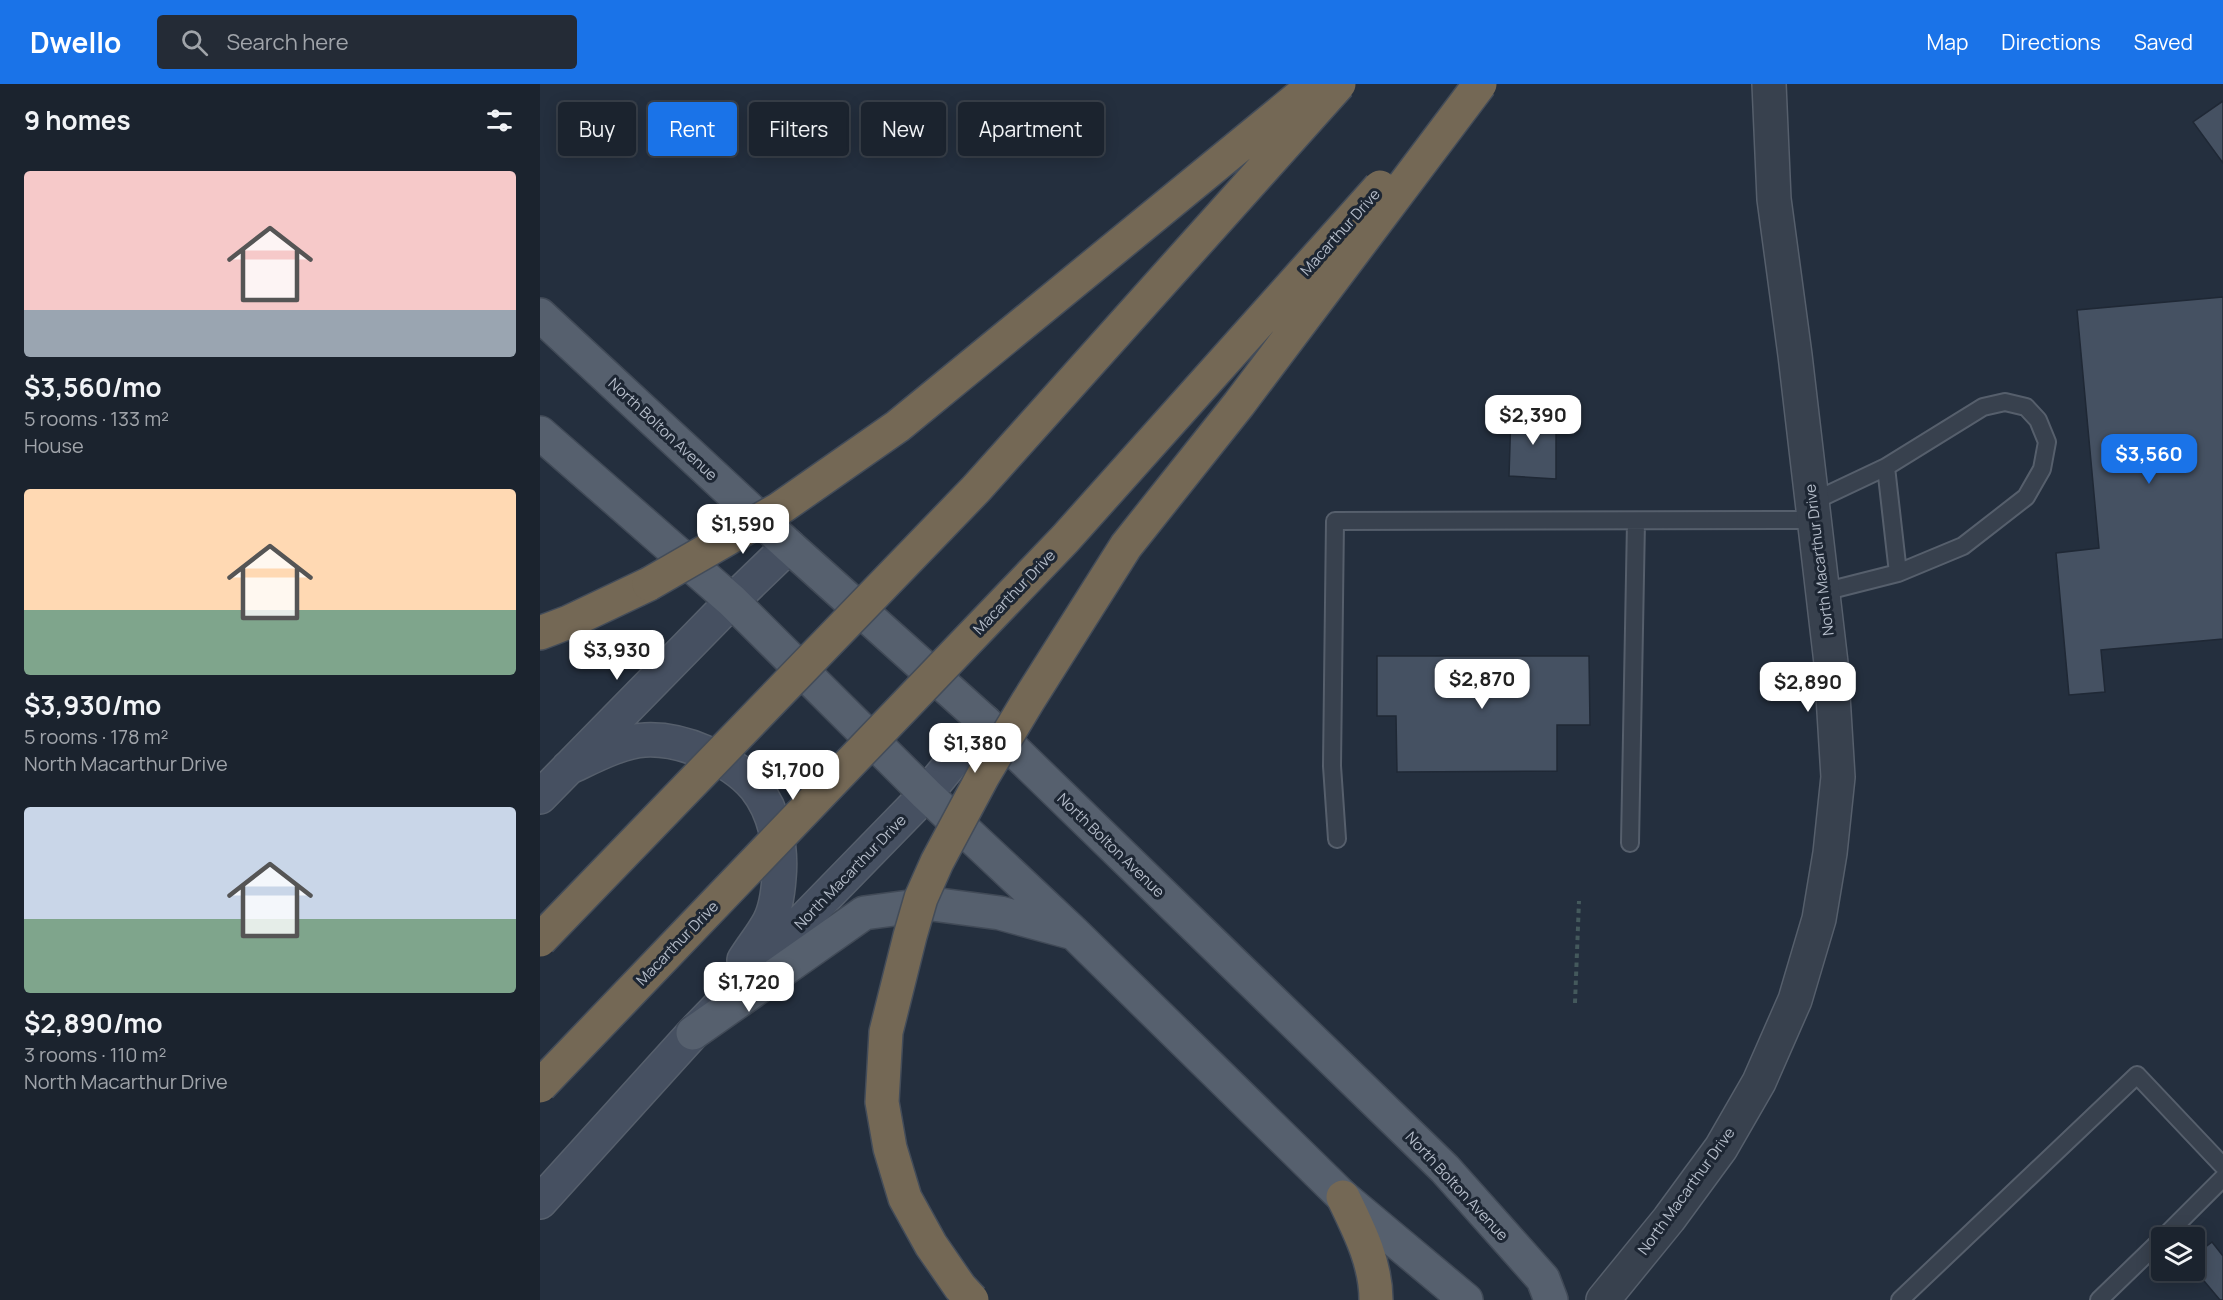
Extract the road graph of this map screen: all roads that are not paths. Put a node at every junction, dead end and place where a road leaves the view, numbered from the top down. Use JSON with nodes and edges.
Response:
{"nodes":[{"id":1,"x":1315,"y":84,"type":"edge"},
{"id":2,"x":1339,"y":84,"type":"edge"},
{"id":3,"x":1472,"y":84,"type":"edge"},
{"id":4,"x":1480,"y":84,"type":"edge"},
{"id":5,"x":1768,"y":84,"type":"edge"},
{"id":6,"x":540,"y":315,"type":"edge"},
{"id":7,"x":540,"y":433,"type":"edge"},
{"id":8,"x":1886,"y":467,"type":"junction"},
{"id":9,"x":1813,"y":511,"type":"junction"},
{"id":10,"x":1636,"y":522,"type":"junction"},
{"id":11,"x":789,"y":546,"type":"junction"},
{"id":12,"x":1898,"y":573,"type":"junction"},
{"id":13,"x":1823,"y":592,"type":"junction"},
{"id":14,"x":732,"y":601,"type":"junction"},
{"id":15,"x":540,"y":633,"type":"edge"},
{"id":16,"x":984,"y":722,"type":"junction"},
{"id":17,"x":568,"y":768,"type":"junction"},
{"id":18,"x":926,"y":794,"type":"junction"},
{"id":19,"x":540,"y":797,"type":"edge"},
{"id":20,"x":1337,"y":839,"type":"dead end"},
{"id":21,"x":1630,"y":843,"type":"dead end"},
{"id":22,"x":1074,"y":933,"type":"junction"},
{"id":23,"x":540,"y":940,"type":"edge"},
{"id":24,"x":693,"y":1033,"type":"junction"},
{"id":25,"x":540,"y":1086,"type":"edge"},
{"id":26,"x":2223,"y":1166,"type":"edge"},
{"id":27,"x":2223,"y":1178,"type":"edge"},
{"id":28,"x":1344,"y":1197,"type":"junction"},
{"id":29,"x":540,"y":1202,"type":"edge"},
{"id":30,"x":2173,"y":1227,"type":"edge"},
{"id":31,"x":2151,"y":1249,"type":"edge"},
{"id":32,"x":972,"y":1300,"type":"edge"},
{"id":33,"x":1376,"y":1300,"type":"edge"},
{"id":34,"x":1466,"y":1300,"type":"edge"},
{"id":35,"x":1551,"y":1300,"type":"edge"},
{"id":36,"x":1603,"y":1300,"type":"edge"},
{"id":37,"x":1900,"y":1300,"type":"edge"},
{"id":38,"x":2099,"y":1300,"type":"edge"}],
"edges":[{"from":1,"to":15,"type":"highway","bridge":true},
{"from":2,"to":23,"type":"highway","bridge":true},
{"from":3,"to":25,"type":"highway","name":"Macarthur Drive","bridge":true},
{"from":4,"to":32,"type":"highway","bridge":true},
{"from":5,"to":9,"type":"street","name":"North Macarthur Drive"},
{"from":6,"to":11,"type":"main road","name":"North Bolton Avenue"},
{"from":7,"to":14,"type":"main road"},
{"from":8,"to":9,"type":"lane"},
{"from":8,"to":12,"type":"lane"},
{"from":8,"to":12,"type":"lane"},
{"from":9,"to":10,"type":"lane"},
{"from":9,"to":13,"type":"street","name":"North Macarthur Drive"},
{"from":10,"to":20,"type":"lane"},
{"from":10,"to":21,"type":"lane"},
{"from":11,"to":14,"type":"street"},
{"from":11,"to":16,"type":"main road","name":"North Bolton Avenue"},
{"from":12,"to":13,"type":"lane"},
{"from":13,"to":36,"type":"street","name":"North Macarthur Drive"},
{"from":14,"to":17,"type":"street"},
{"from":14,"to":18,"type":"main road"},
{"from":16,"to":18,"type":"street","name":"North Macarthur Drive"},
{"from":16,"to":35,"type":"main road","name":"North Bolton Avenue"},
{"from":17,"to":19,"type":"street"},
{"from":17,"to":24,"type":"street"},
{"from":18,"to":22,"type":"main road"},
{"from":18,"to":24,"type":"street","name":"North Macarthur Drive"},
{"from":22,"to":24,"type":"main road"},
{"from":22,"to":28,"type":"main road"},
{"from":24,"to":29,"type":"street","name":"North Macarthur Drive"},
{"from":26,"to":37,"type":"lane"},
{"from":27,"to":30,"type":"lane"},
{"from":28,"to":33,"type":"highway"},
{"from":28,"to":34,"type":"main road"},
{"from":31,"to":38,"type":"lane"}]}
